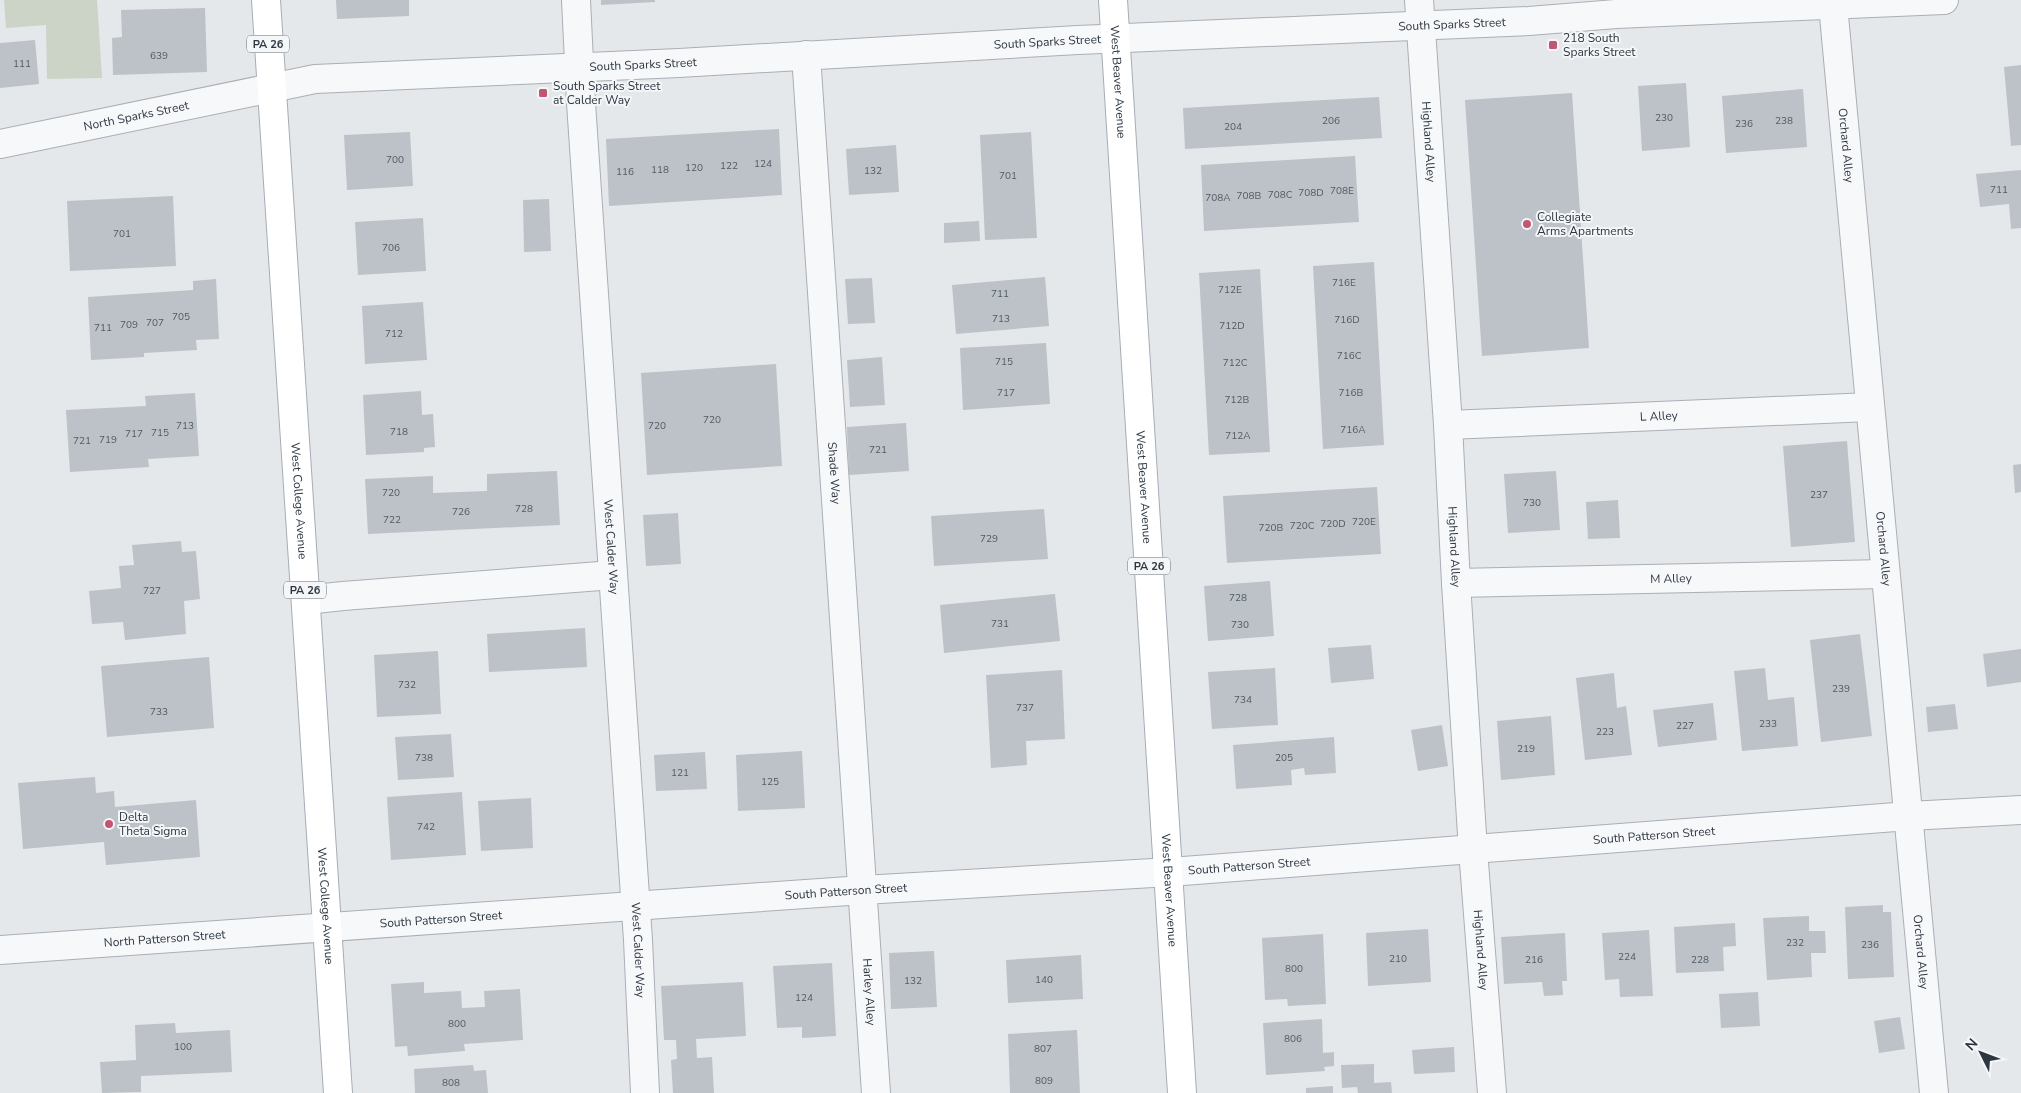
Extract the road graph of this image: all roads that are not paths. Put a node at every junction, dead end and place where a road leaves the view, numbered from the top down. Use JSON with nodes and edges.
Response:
{"nodes":[{"id":1,"x":266,"y":0,"type":"edge"},
{"id":2,"x":576,"y":0,"type":"edge"},
{"id":3,"x":1113,"y":0,"type":"edge"},
{"id":4,"x":1944,"y":0,"type":"edge"},
{"id":5,"x":1833,"y":5,"type":"junction"},
{"id":6,"x":1420,"y":12,"type":"edge"},
{"id":7,"x":1115,"y":39,"type":"junction"},
{"id":8,"x":806,"y":55,"type":"junction"},
{"id":9,"x":579,"y":67,"type":"junction"},
{"id":10,"x":272,"y":88,"type":"junction"},
{"id":11,"x":0,"y":144,"type":"edge"},
{"id":12,"x":1870,"y":407,"type":"junction"},
{"id":13,"x":1448,"y":425,"type":"junction"},
{"id":14,"x":1885,"y":574,"type":"junction"},
{"id":15,"x":613,"y":575,"type":"junction"},
{"id":16,"x":1456,"y":583,"type":"junction"},
{"id":17,"x":306,"y":600,"type":"junction"},
{"id":18,"x":2021,"y":810,"type":"edge"},
{"id":19,"x":1909,"y":816,"type":"junction"},
{"id":20,"x":1473,"y":850,"type":"junction"},
{"id":21,"x":1170,"y":872,"type":"junction"},
{"id":22,"x":863,"y":890,"type":"junction"},
{"id":23,"x":635,"y":906,"type":"junction"},
{"id":24,"x":328,"y":928,"type":"junction"},
{"id":25,"x":0,"y":950,"type":"edge"},
{"id":26,"x":338,"y":1093,"type":"edge"},
{"id":27,"x":645,"y":1093,"type":"edge"},
{"id":28,"x":876,"y":1093,"type":"edge"},
{"id":29,"x":1182,"y":1093,"type":"edge"},
{"id":30,"x":1492,"y":1093,"type":"edge"},
{"id":31,"x":1934,"y":1093,"type":"edge"}],
"edges":[{"from":1,"to":10,"type":"main road","name":"West College Avenue","number":"PA 26"},
{"from":2,"to":9,"type":"street","name":"West Calder Way"},
{"from":3,"to":7,"type":"main road","name":"West Beaver Avenue","number":"PA 26"},
{"from":4,"to":5,"type":"street","name":"South Sparks Street"},
{"from":5,"to":6,"type":"street","name":"South Sparks Street"},
{"from":5,"to":12,"type":"street","name":"Orchard Alley"},
{"from":6,"to":7,"type":"street","name":"South Sparks Street"},
{"from":6,"to":13,"type":"street","name":"Highland Alley"},
{"from":7,"to":8,"type":"street","name":"South Sparks Street"},
{"from":7,"to":21,"type":"main road","name":"West Beaver Avenue","number":"PA 26"},
{"from":8,"to":9,"type":"street","name":"South Sparks Street"},
{"from":8,"to":22,"type":"street","name":"Shade Way"},
{"from":9,"to":10,"type":"street","name":"South Sparks Street"},
{"from":9,"to":15,"type":"street","name":"West Calder Way"},
{"from":10,"to":11,"type":"street","name":"North Sparks Street"},
{"from":10,"to":17,"type":"main road","name":"West College Avenue","number":"PA 26"},
{"from":12,"to":13,"type":"street","name":"L Alley"},
{"from":12,"to":14,"type":"street","name":"Orchard Alley"},
{"from":13,"to":16,"type":"street","name":"Highland Alley"},
{"from":14,"to":16,"type":"street","name":"M Alley"},
{"from":14,"to":19,"type":"street","name":"Orchard Alley"},
{"from":15,"to":17,"type":"street"},
{"from":15,"to":23,"type":"street","name":"West Calder Way"},
{"from":16,"to":20,"type":"street","name":"Highland Alley"},
{"from":17,"to":24,"type":"main road","name":"West College Avenue","number":"PA 26"},
{"from":18,"to":19,"type":"street","name":"South Patterson Street"},
{"from":19,"to":20,"type":"street","name":"South Patterson Street"},
{"from":19,"to":31,"type":"street","name":"Orchard Alley"},
{"from":20,"to":21,"type":"street","name":"South Patterson Street"},
{"from":20,"to":30,"type":"street","name":"Highland Alley"},
{"from":21,"to":22,"type":"street","name":"South Patterson Street"},
{"from":21,"to":29,"type":"main road","name":"West Beaver Avenue","number":"PA 26"},
{"from":22,"to":23,"type":"street","name":"South Patterson Street"},
{"from":22,"to":28,"type":"street","name":"Harley Alley"},
{"from":23,"to":24,"type":"street","name":"South Patterson Street"},
{"from":23,"to":27,"type":"street","name":"West Calder Way"},
{"from":24,"to":25,"type":"street","name":"North Patterson Street"},
{"from":24,"to":26,"type":"main road","name":"West College Avenue","number":"PA 26"}]}
